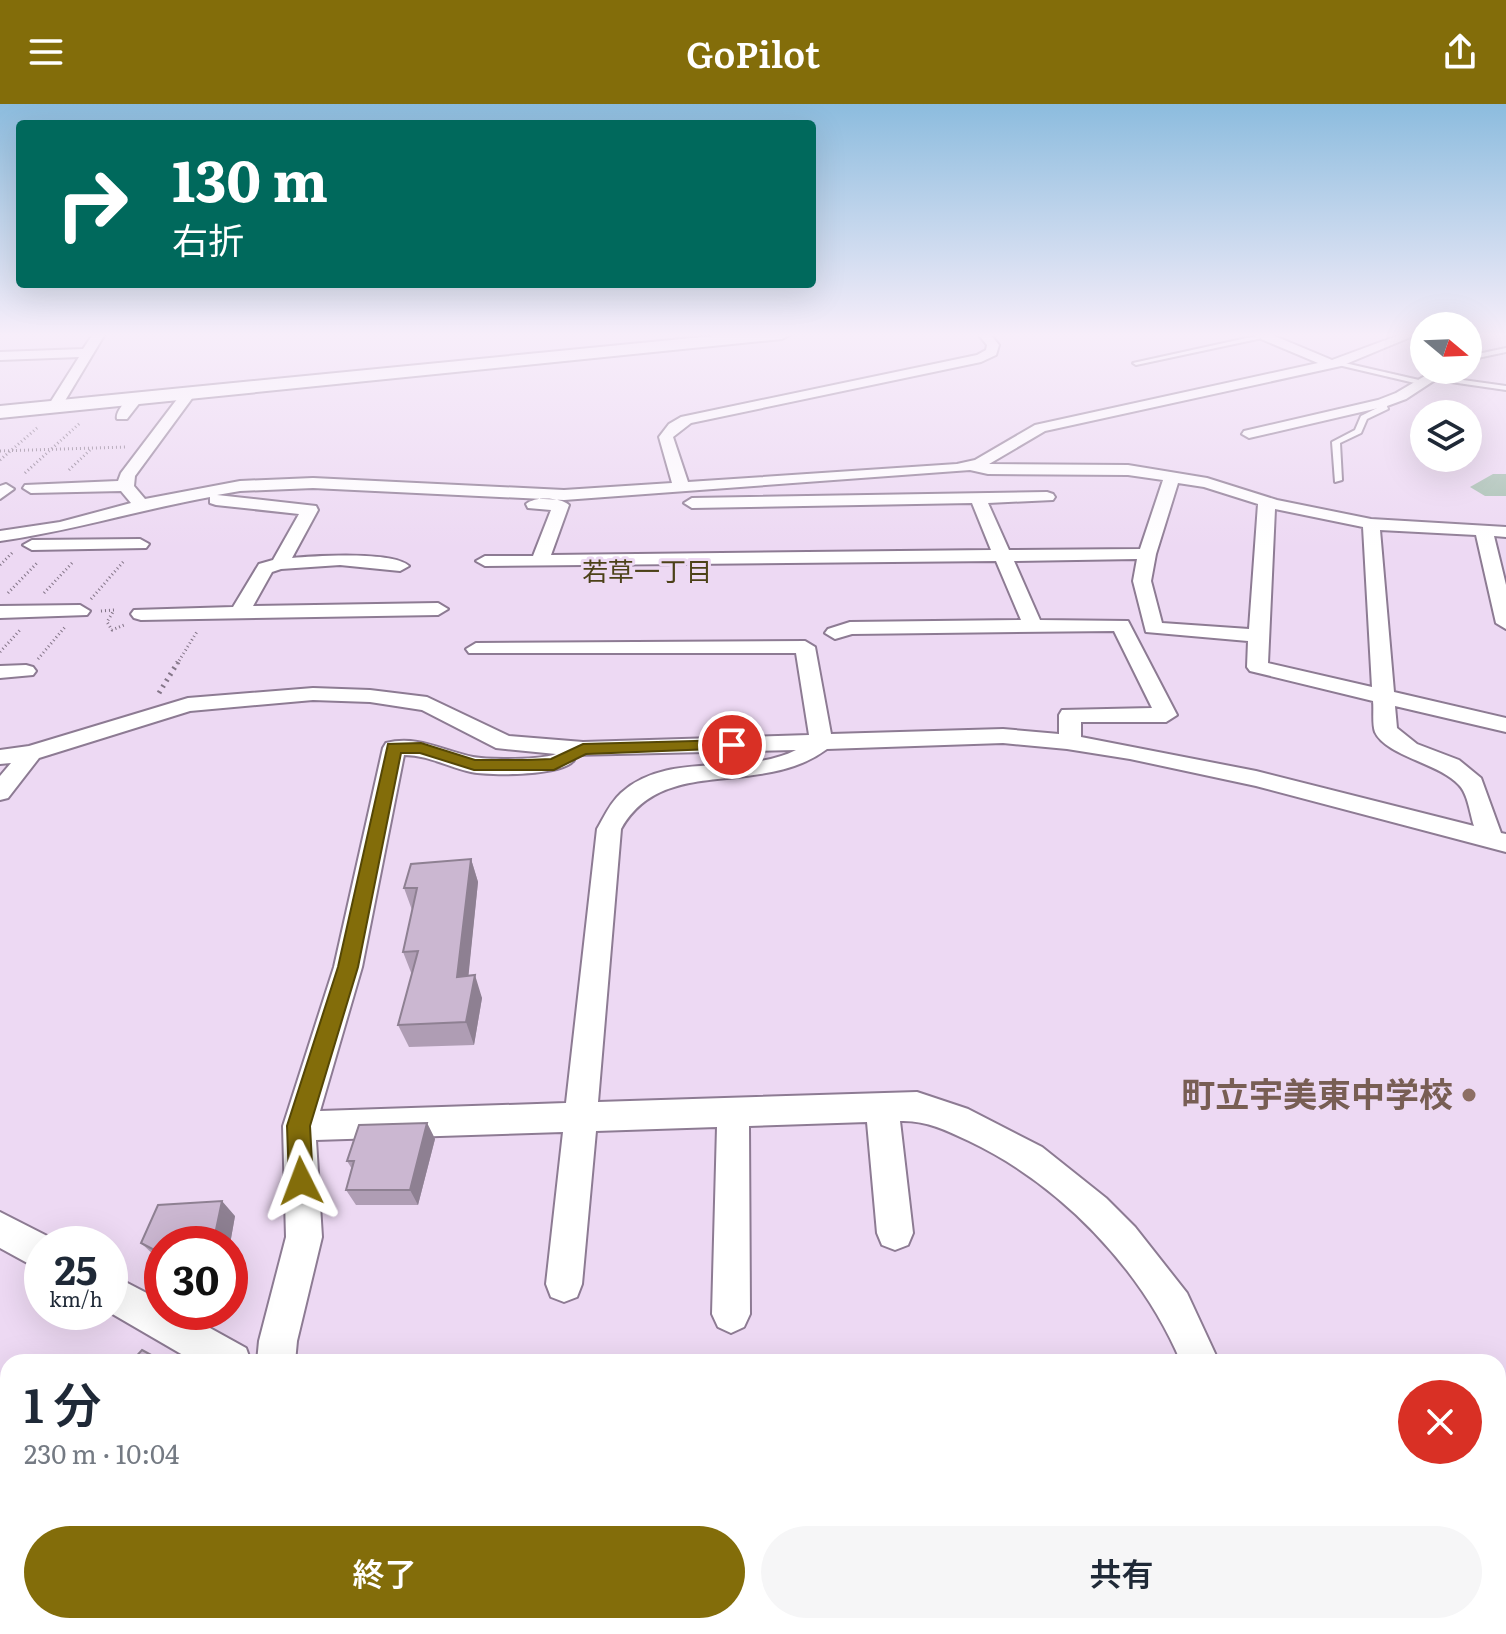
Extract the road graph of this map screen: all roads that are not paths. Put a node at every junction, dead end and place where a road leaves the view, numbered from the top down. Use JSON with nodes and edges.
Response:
{"nodes":[{"id":1,"x":55,"y":405,"type":"edge"},
{"id":2,"x":94,"y":405,"type":"edge"},
{"id":3,"x":130,"y":405,"type":"edge"},
{"id":4,"x":179,"y":405,"type":"edge"},
{"id":5,"x":755,"y":405,"type":"edge"},
{"id":6,"x":1142,"y":405,"type":"edge"},
{"id":7,"x":1372,"y":405,"type":"edge"},
{"id":8,"x":1384,"y":405,"type":"edge"},
{"id":9,"x":0,"y":412,"type":"edge"},
{"id":10,"x":51,"y":413,"type":"junction"},
{"id":11,"x":122,"y":416,"type":"dead end"},
{"id":12,"x":1249,"y":434,"type":"dead end"},
{"id":13,"x":971,"y":466,"type":"junction"},
{"id":14,"x":1172,"y":476,"type":"junction"},
{"id":15,"x":1338,"y":480,"type":"dead end"},
{"id":16,"x":126,"y":486,"type":"junction"},
{"id":17,"x":682,"y":487,"type":"junction"},
{"id":18,"x":31,"y":488,"type":"dead end"},
{"id":19,"x":483,"y":493,"type":"junction"},
{"id":20,"x":193,"y":494,"type":"junction"},
{"id":21,"x":1047,"y":497,"type":"dead end"},
{"id":22,"x":978,"y":499,"type":"junction"},
{"id":23,"x":1267,"y":501,"type":"junction"},
{"id":24,"x":141,"y":505,"type":"junction"},
{"id":25,"x":561,"y":505,"type":"junction"},
{"id":26,"x":1371,"y":524,"type":"junction"},
{"id":27,"x":1483,"y":529,"type":"junction"},
{"id":28,"x":1506,"y":532,"type":"edge"},
{"id":29,"x":0,"y":536,"type":"edge"},
{"id":30,"x":140,"y":544,"type":"road end"},
{"id":31,"x":0,"y":546,"type":"edge"},
{"id":32,"x":1147,"y":554,"type":"junction"},
{"id":33,"x":1002,"y":557,"type":"junction"},
{"id":34,"x":485,"y":561,"type":"dead end"},
{"id":35,"x":540,"y":561,"type":"junction"},
{"id":36,"x":280,"y":564,"type":"junction"},
{"id":37,"x":400,"y":566,"type":"dead end"},
{"id":38,"x":1500,"y":572,"type":"edge"},
{"id":39,"x":438,"y":609,"type":"dead end"},
{"id":40,"x":80,"y":611,"type":"road end"},
{"id":41,"x":0,"y":612,"type":"edge"},
{"id":42,"x":240,"y":612,"type":"junction"},
{"id":43,"x":141,"y":614,"type":"road end"},
{"id":44,"x":1506,"y":623,"type":"edge"},
{"id":45,"x":1033,"y":626,"type":"junction"},
{"id":46,"x":835,"y":633,"type":"dead end"},
{"id":47,"x":1258,"y":636,"type":"junction"},
{"id":48,"x":476,"y":649,"type":"dead end"},
{"id":49,"x":26,"y":671,"type":"road end"},
{"id":50,"x":0,"y":672,"type":"edge"},
{"id":51,"x":1383,"y":699,"type":"junction"},
{"id":52,"x":1506,"y":725,"type":"edge"},
{"id":53,"x":1070,"y":740,"type":"junction"},
{"id":54,"x":821,"y":742,"type":"junction"},
{"id":55,"x":583,"y":749,"type":"junction"},
{"id":56,"x":31,"y":753,"type":"junction"},
{"id":57,"x":0,"y":757,"type":"edge"},
{"id":58,"x":0,"y":792,"type":"edge"},
{"id":59,"x":1498,"y":841,"type":"edge"},
{"id":60,"x":882,"y":1107,"type":"junction"},
{"id":61,"x":733,"y":1112,"type":"junction"},
{"id":62,"x":580,"y":1116,"type":"junction"},
{"id":63,"x":299,"y":1126,"type":"junction"},
{"id":64,"x":0,"y":1229,"type":"edge"},
{"id":65,"x":895,"y":1233,"type":"dead end"},
{"id":66,"x":24,"y":1243,"type":"edge"},
{"id":67,"x":564,"y":1284,"type":"dead end"},
{"id":68,"x":128,"y":1302,"type":"edge"},
{"id":69,"x":731,"y":1314,"type":"dead end"},
{"id":70,"x":218,"y":1354,"type":"edge"},
{"id":71,"x":277,"y":1354,"type":"edge"},
{"id":72,"x":1196,"y":1354,"type":"edge"}],
"edges":[{"from":1,"to":10,"type":"street"},
{"from":2,"to":10,"type":"street"},
{"from":3,"to":11,"type":"street"},
{"from":4,"to":16,"type":"street"},
{"from":5,"to":17,"type":"street"},
{"from":6,"to":13,"type":"street"},
{"from":7,"to":12,"type":"street"},
{"from":8,"to":15,"type":"lane"},
{"from":9,"to":10,"type":"street"},
{"from":13,"to":14,"type":"street"},
{"from":13,"to":17,"type":"street"},
{"from":14,"to":23,"type":"street"},
{"from":14,"to":32,"type":"street"},
{"from":16,"to":18,"type":"street"},
{"from":16,"to":24,"type":"street"},
{"from":17,"to":19,"type":"street"},
{"from":19,"to":20,"type":"street"},
{"from":19,"to":25,"type":"street"},
{"from":20,"to":24,"type":"street"},
{"from":20,"to":36,"type":"street"},
{"from":21,"to":22,"type":"street"},
{"from":22,"to":25,"type":"street"},
{"from":22,"to":33,"type":"street"},
{"from":23,"to":26,"type":"street"},
{"from":23,"to":47,"type":"street"},
{"from":24,"to":29,"type":"street"},
{"from":25,"to":35,"type":"street"},
{"from":26,"to":27,"type":"street"},
{"from":26,"to":51,"type":"street"},
{"from":27,"to":28,"type":"street"},
{"from":27,"to":38,"type":"street"},
{"from":30,"to":31,"type":"street"},
{"from":32,"to":33,"type":"street"},
{"from":32,"to":47,"type":"street"},
{"from":33,"to":35,"type":"street"},
{"from":33,"to":45,"type":"street"},
{"from":34,"to":35,"type":"street"},
{"from":36,"to":37,"type":"street"},
{"from":36,"to":42,"type":"street"},
{"from":38,"to":44,"type":"street"},
{"from":39,"to":42,"type":"street"},
{"from":40,"to":41,"type":"street"},
{"from":42,"to":43,"type":"street"},
{"from":45,"to":46,"type":"street"},
{"from":45,"to":53,"type":"street"},
{"from":47,"to":51,"type":"street"},
{"from":48,"to":54,"type":"street"},
{"from":49,"to":50,"type":"street"},
{"from":51,"to":52,"type":"street"},
{"from":51,"to":59,"type":"street"},
{"from":53,"to":54,"type":"street"},
{"from":53,"to":59,"type":"street"},
{"from":54,"to":55,"type":"street"},
{"from":54,"to":62,"type":"street"},
{"from":55,"to":56,"type":"street"},
{"from":55,"to":63,"type":"street"},
{"from":56,"to":57,"type":"street"},
{"from":56,"to":58,"type":"street"},
{"from":60,"to":61,"type":"street"},
{"from":60,"to":65,"type":"street"},
{"from":60,"to":72,"type":"street"},
{"from":61,"to":62,"type":"street"},
{"from":61,"to":69,"type":"street"},
{"from":62,"to":63,"type":"street"},
{"from":62,"to":67,"type":"street"},
{"from":63,"to":71,"type":"street"},
{"from":64,"to":66,"type":"street"},
{"from":68,"to":70,"type":"street"}]}
